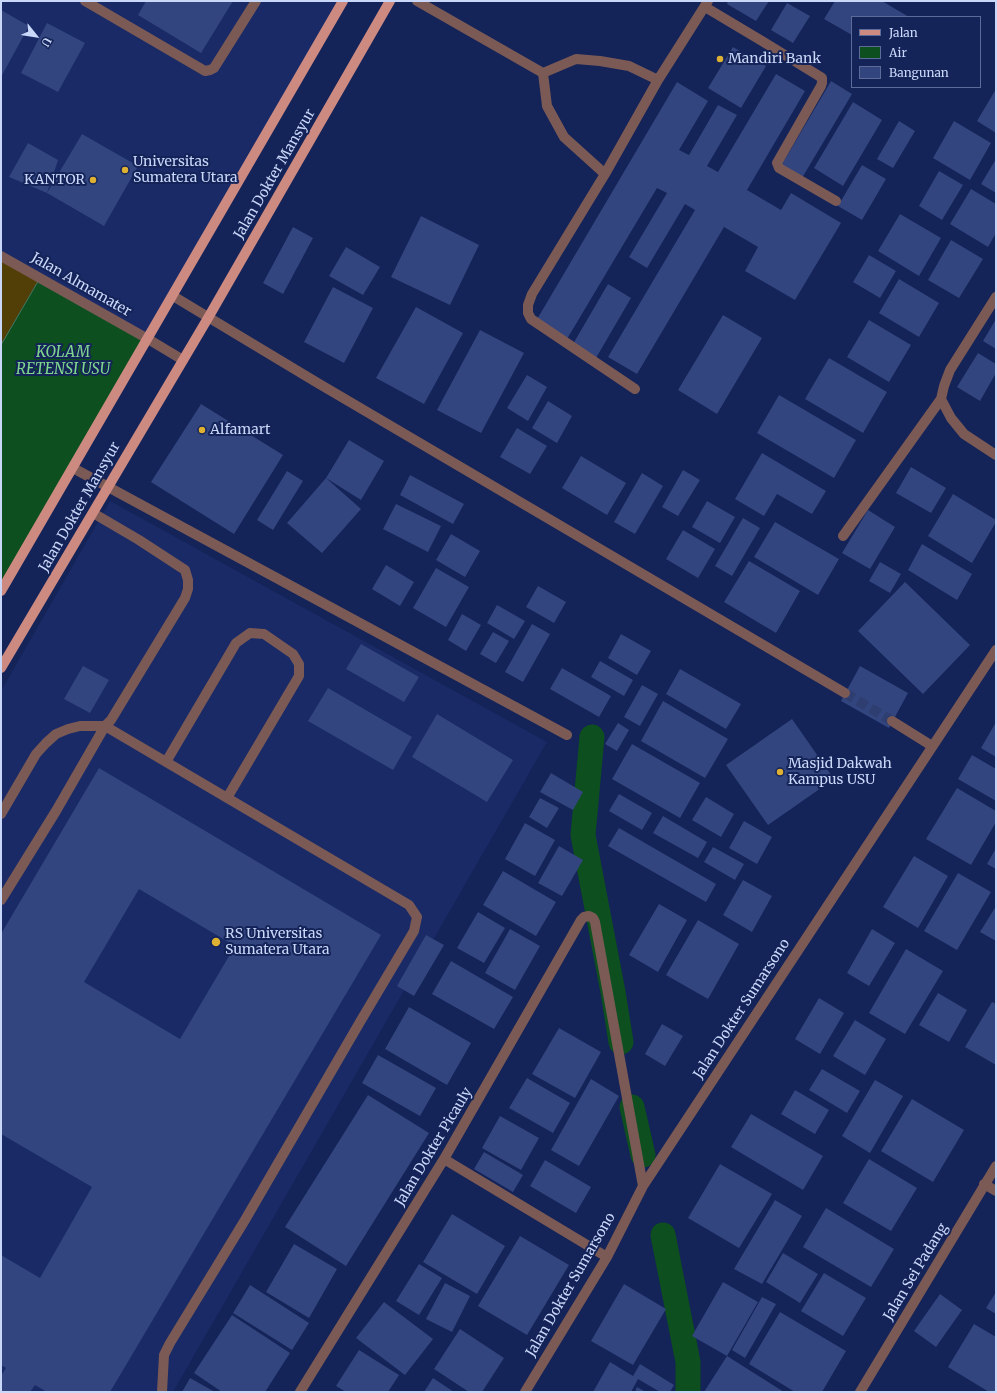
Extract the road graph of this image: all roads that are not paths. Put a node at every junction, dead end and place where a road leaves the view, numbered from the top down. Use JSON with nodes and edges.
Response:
{"nodes":[{"id":1,"x":85,"y":1,"type":"edge"},
{"id":2,"x":256,"y":1,"type":"edge"},
{"id":3,"x":343,"y":1,"type":"edge"},
{"id":4,"x":390,"y":1,"type":"edge"},
{"id":5,"x":417,"y":1,"type":"edge"},
{"id":6,"x":706,"y":4,"type":"edge"},
{"id":7,"x":543,"y":73,"type":"junction"},
{"id":8,"x":658,"y":80,"type":"junction"},
{"id":9,"x":605,"y":174,"type":"junction"},
{"id":10,"x":836,"y":201,"type":"dead end"},
{"id":11,"x":1,"y":256,"type":"edge"},
{"id":12,"x":173,"y":296,"type":"junction"},
{"id":13,"x":996,"y":297,"type":"edge"},
{"id":14,"x":208,"y":318,"type":"junction"},
{"id":15,"x":148,"y":339,"type":"junction"},
{"id":16,"x":183,"y":360,"type":"junction"},
{"id":17,"x":635,"y":389,"type":"dead end"},
{"id":18,"x":941,"y":399,"type":"junction"},
{"id":19,"x":996,"y":454,"type":"edge"},
{"id":20,"x":73,"y":468,"type":"junction"},
{"id":21,"x":108,"y":487,"type":"junction"},
{"id":22,"x":93,"y":513,"type":"junction"},
{"id":23,"x":843,"y":536,"type":"dead end"},
{"id":24,"x":1,"y":591,"type":"edge"},
{"id":25,"x":996,"y":650,"type":"edge"},
{"id":26,"x":1,"y":668,"type":"edge"},
{"id":27,"x":845,"y":693,"type":"tunnel mouth"},
{"id":28,"x":892,"y":721,"type":"tunnel mouth"},
{"id":29,"x":105,"y":726,"type":"junction"},
{"id":30,"x":566,"y":735,"type":"dead end"},
{"id":31,"x":932,"y":746,"type":"junction"},
{"id":32,"x":166,"y":762,"type":"junction"},
{"id":33,"x":227,"y":798,"type":"junction"},
{"id":34,"x":1,"y":814,"type":"edge"},
{"id":35,"x":1,"y":900,"type":"edge"},
{"id":36,"x":444,"y":1159,"type":"junction"},
{"id":37,"x":996,"y":1166,"type":"edge"},
{"id":38,"x":984,"y":1184,"type":"junction"},
{"id":39,"x":643,"y":1186,"type":"junction"},
{"id":40,"x":996,"y":1191,"type":"edge"},
{"id":41,"x":607,"y":1257,"type":"junction"},
{"id":42,"x":162,"y":1392,"type":"edge"},
{"id":43,"x":300,"y":1392,"type":"edge"},
{"id":44,"x":525,"y":1392,"type":"edge"},
{"id":45,"x":860,"y":1392,"type":"edge"}],
"edges":[{"from":1,"to":2,"type":"street"},
{"from":3,"to":12,"type":"main road","name":"Jalan Dokter Mansyur"},
{"from":4,"to":14,"type":"main road","name":"Jalan Dokter Mansyur"},
{"from":5,"to":7,"type":"street"},
{"from":6,"to":8,"type":"street"},
{"from":6,"to":10,"type":"street"},
{"from":7,"to":8,"type":"street"},
{"from":7,"to":9,"type":"street"},
{"from":8,"to":9,"type":"street"},
{"from":9,"to":17,"type":"street"},
{"from":11,"to":15,"type":"street","name":"Jalan Almamater"},
{"from":12,"to":14,"type":"street"},
{"from":12,"to":15,"type":"main road","name":"Jalan Dokter Mansyur"},
{"from":13,"to":18,"type":"street"},
{"from":14,"to":16,"type":"main road","name":"Jalan Dokter Mansyur"},
{"from":14,"to":27,"type":"street"},
{"from":15,"to":16,"type":"street"},
{"from":15,"to":20,"type":"main road","name":"Jalan Dokter Mansyur"},
{"from":16,"to":21,"type":"main road","name":"Jalan Dokter Mansyur"},
{"from":18,"to":19,"type":"street"},
{"from":18,"to":23,"type":"street"},
{"from":20,"to":21,"type":"street"},
{"from":20,"to":24,"type":"main road","name":"Jalan Dokter Mansyur"},
{"from":21,"to":22,"type":"main road","name":"Jalan Dokter Mansyur"},
{"from":21,"to":30,"type":"street"},
{"from":22,"to":26,"type":"main road","name":"Jalan Dokter Mansyur"},
{"from":22,"to":29,"type":"street"},
{"from":25,"to":31,"type":"street","name":"Jalan Dokter Sumarsono"},
{"from":28,"to":31,"type":"street"},
{"from":29,"to":32,"type":"street"},
{"from":29,"to":34,"type":"street"},
{"from":29,"to":35,"type":"street"},
{"from":31,"to":39,"type":"street","name":"Jalan Dokter Sumarsono"},
{"from":32,"to":33,"type":"street"},
{"from":32,"to":33,"type":"street"},
{"from":33,"to":42,"type":"street"},
{"from":36,"to":39,"type":"street","name":"Jalan Dokter Picauly"},
{"from":36,"to":41,"type":"street"},
{"from":36,"to":43,"type":"street","name":"Jalan Dokter Picauly"},
{"from":37,"to":38,"type":"street","name":"Jalan Sei Padang"},
{"from":38,"to":40,"type":"street"},
{"from":38,"to":45,"type":"street","name":"Jalan Sei Padang"},
{"from":39,"to":41,"type":"street","name":"Jalan Dokter Sumarsono"},
{"from":41,"to":44,"type":"street","name":"Jalan Dokter Sumarsono"}]}
